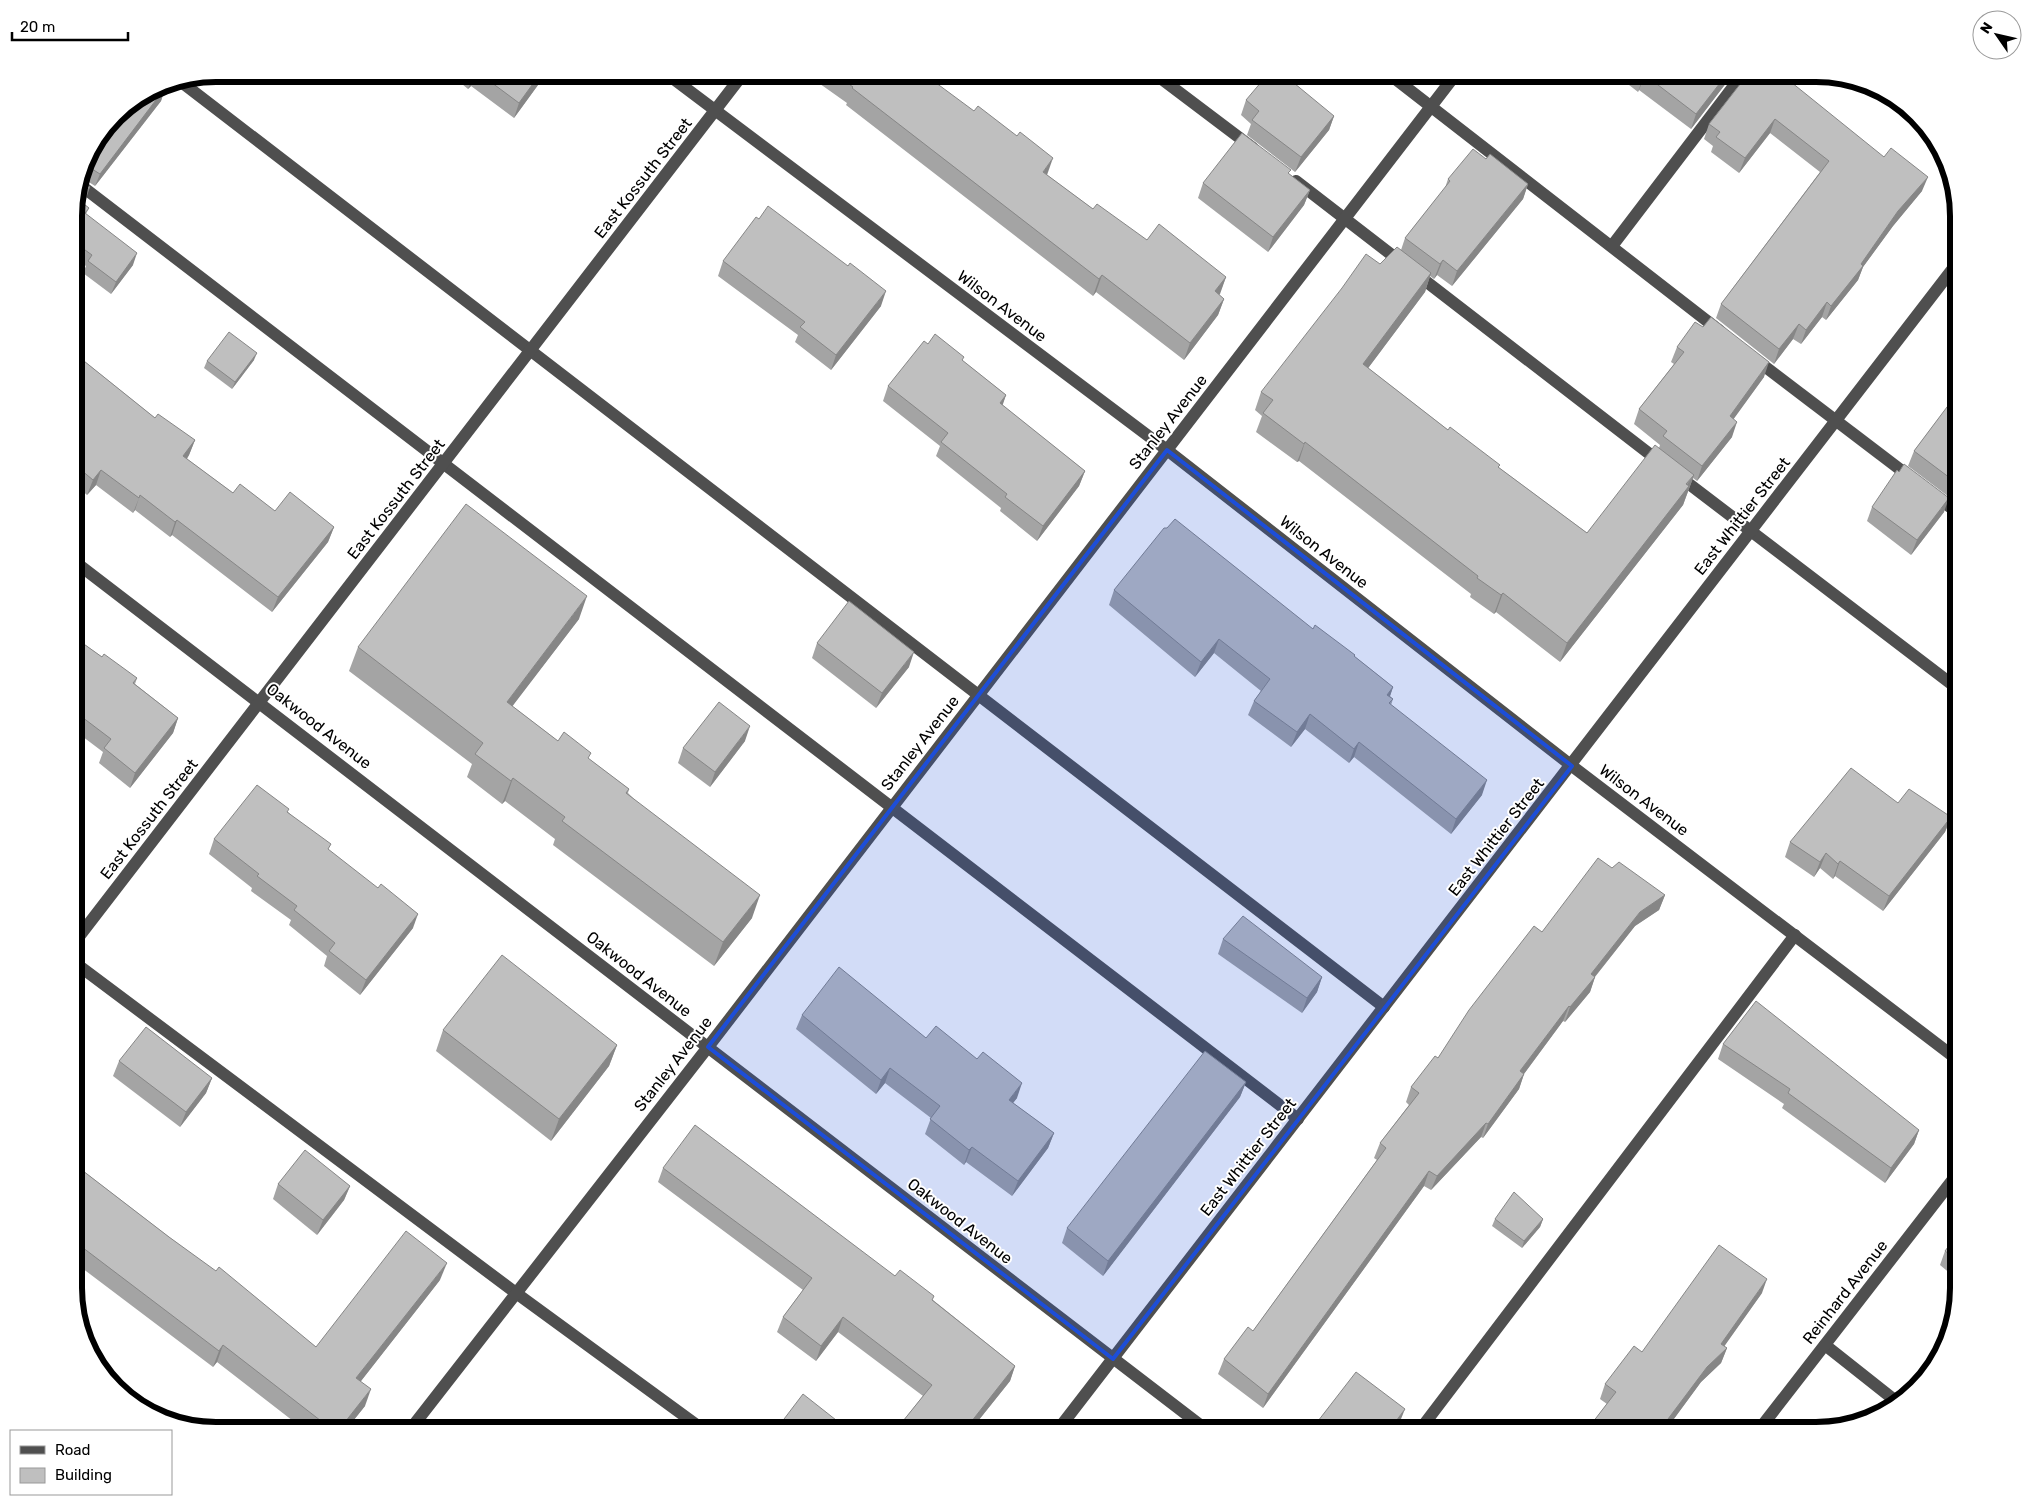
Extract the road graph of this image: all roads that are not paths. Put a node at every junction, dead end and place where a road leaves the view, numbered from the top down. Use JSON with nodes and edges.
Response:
{"nodes":[{"id":1,"x":678,"y":82,"type":"edge"},
{"id":2,"x":737,"y":82,"type":"edge"},
{"id":3,"x":1166,"y":82,"type":"edge"},
{"id":4,"x":1400,"y":82,"type":"edge"},
{"id":5,"x":1450,"y":82,"type":"edge"},
{"id":6,"x":1737,"y":82,"type":"edge"},
{"id":7,"x":187,"y":86,"type":"edge"},
{"id":8,"x":1431,"y":106,"type":"junction"},
{"id":9,"x":715,"y":110,"type":"junction"},
{"id":10,"x":1266,"y":158,"type":"edge"},
{"id":11,"x":1282,"y":170,"type":"edge"},
{"id":12,"x":86,"y":189,"type":"edge"},
{"id":13,"x":1345,"y":218,"type":"junction"},
{"id":14,"x":1612,"y":246,"type":"junction"},
{"id":15,"x":1950,"y":272,"type":"edge"},
{"id":16,"x":1727,"y":337,"type":"edge"},
{"id":17,"x":1742,"y":349,"type":"edge"},
{"id":18,"x":530,"y":351,"type":"junction"},
{"id":19,"x":1835,"y":422,"type":"junction"},
{"id":20,"x":1167,"y":450,"type":"junction"},
{"id":21,"x":443,"y":464,"type":"junction"},
{"id":22,"x":1950,"y":507,"type":"edge"},
{"id":23,"x":1750,"y":532,"type":"junction"},
{"id":24,"x":83,"y":568,"type":"edge"},
{"id":25,"x":1950,"y":683,"type":"edge"},
{"id":26,"x":978,"y":695,"type":"junction"},
{"id":27,"x":260,"y":702,"type":"junction"},
{"id":28,"x":1572,"y":766,"type":"junction"},
{"id":29,"x":892,"y":807,"type":"junction"},
{"id":30,"x":83,"y":931,"type":"edge"},
{"id":31,"x":1795,"y":935,"type":"junction"},
{"id":32,"x":83,"y":969,"type":"edge"},
{"id":33,"x":1384,"y":1007,"type":"junction"},
{"id":34,"x":708,"y":1047,"type":"junction"},
{"id":35,"x":1950,"y":1054,"type":"edge"},
{"id":36,"x":1298,"y":1119,"type":"junction"},
{"id":37,"x":1950,"y":1183,"type":"edge"},
{"id":38,"x":516,"y":1293,"type":"junction"},
{"id":39,"x":1825,"y":1345,"type":"junction"},
{"id":40,"x":1113,"y":1359,"type":"junction"},
{"id":41,"x":1892,"y":1398,"type":"edge"},
{"id":42,"x":415,"y":1422,"type":"edge"},
{"id":43,"x":689,"y":1422,"type":"edge"},
{"id":44,"x":1064,"y":1422,"type":"edge"},
{"id":45,"x":1196,"y":1422,"type":"edge"},
{"id":46,"x":1426,"y":1422,"type":"edge"},
{"id":47,"x":1765,"y":1422,"type":"edge"}],
"edges":[{"from":1,"to":9,"type":"street","name":"Wilson Avenue"},
{"from":2,"to":9,"type":"street","name":"East Kossuth Street"},
{"from":3,"to":10,"type":"street"},
{"from":4,"to":8,"type":"street"},
{"from":5,"to":8,"type":"street","name":"Stanley Avenue"},
{"from":6,"to":14,"type":"street"},
{"from":7,"to":18,"type":"street"},
{"from":8,"to":13,"type":"street","name":"Stanley Avenue"},
{"from":8,"to":14,"type":"street"},
{"from":9,"to":18,"type":"street","name":"East Kossuth Street"},
{"from":9,"to":20,"type":"street","name":"Wilson Avenue"},
{"from":11,"to":13,"type":"street"},
{"from":12,"to":21,"type":"street"},
{"from":13,"to":20,"type":"street","name":"Stanley Avenue"},
{"from":13,"to":23,"type":"street"},
{"from":14,"to":16,"type":"street"},
{"from":15,"to":19,"type":"street","name":"East Whittier Street"},
{"from":17,"to":19,"type":"street"},
{"from":18,"to":21,"type":"street","name":"East Kossuth Street"},
{"from":18,"to":26,"type":"street"},
{"from":19,"to":22,"type":"street"},
{"from":19,"to":23,"type":"street","name":"East Whittier Street"},
{"from":20,"to":26,"type":"street","name":"Stanley Avenue"},
{"from":20,"to":28,"type":"street","name":"Wilson Avenue"},
{"from":21,"to":27,"type":"street","name":"East Kossuth Street"},
{"from":21,"to":29,"type":"street"},
{"from":23,"to":25,"type":"street"},
{"from":23,"to":28,"type":"street","name":"East Whittier Street"},
{"from":24,"to":27,"type":"street","name":"Oakwood Avenue"},
{"from":26,"to":29,"type":"street","name":"Stanley Avenue"},
{"from":26,"to":33,"type":"street"},
{"from":27,"to":30,"type":"street","name":"East Kossuth Street"},
{"from":27,"to":34,"type":"street","name":"Oakwood Avenue"},
{"from":28,"to":31,"type":"street","name":"Wilson Avenue"},
{"from":28,"to":33,"type":"street","name":"East Whittier Street"},
{"from":29,"to":34,"type":"street","name":"Stanley Avenue"},
{"from":29,"to":36,"type":"street"},
{"from":31,"to":35,"type":"street","name":"Wilson Avenue"},
{"from":31,"to":46,"type":"street"},
{"from":32,"to":38,"type":"street"},
{"from":33,"to":36,"type":"street","name":"East Whittier Street"},
{"from":34,"to":38,"type":"street","name":"Stanley Avenue"},
{"from":34,"to":40,"type":"street","name":"Oakwood Avenue"},
{"from":36,"to":40,"type":"street","name":"East Whittier Street"},
{"from":37,"to":39,"type":"street","name":"Reinhard Avenue"},
{"from":38,"to":42,"type":"street","name":"Stanley Avenue"},
{"from":38,"to":43,"type":"street"},
{"from":39,"to":41,"type":"street"},
{"from":39,"to":47,"type":"street","name":"Reinhard Avenue"},
{"from":40,"to":44,"type":"street","name":"East Whittier Street"},
{"from":40,"to":45,"type":"street","name":"Oakwood Avenue"}]}
